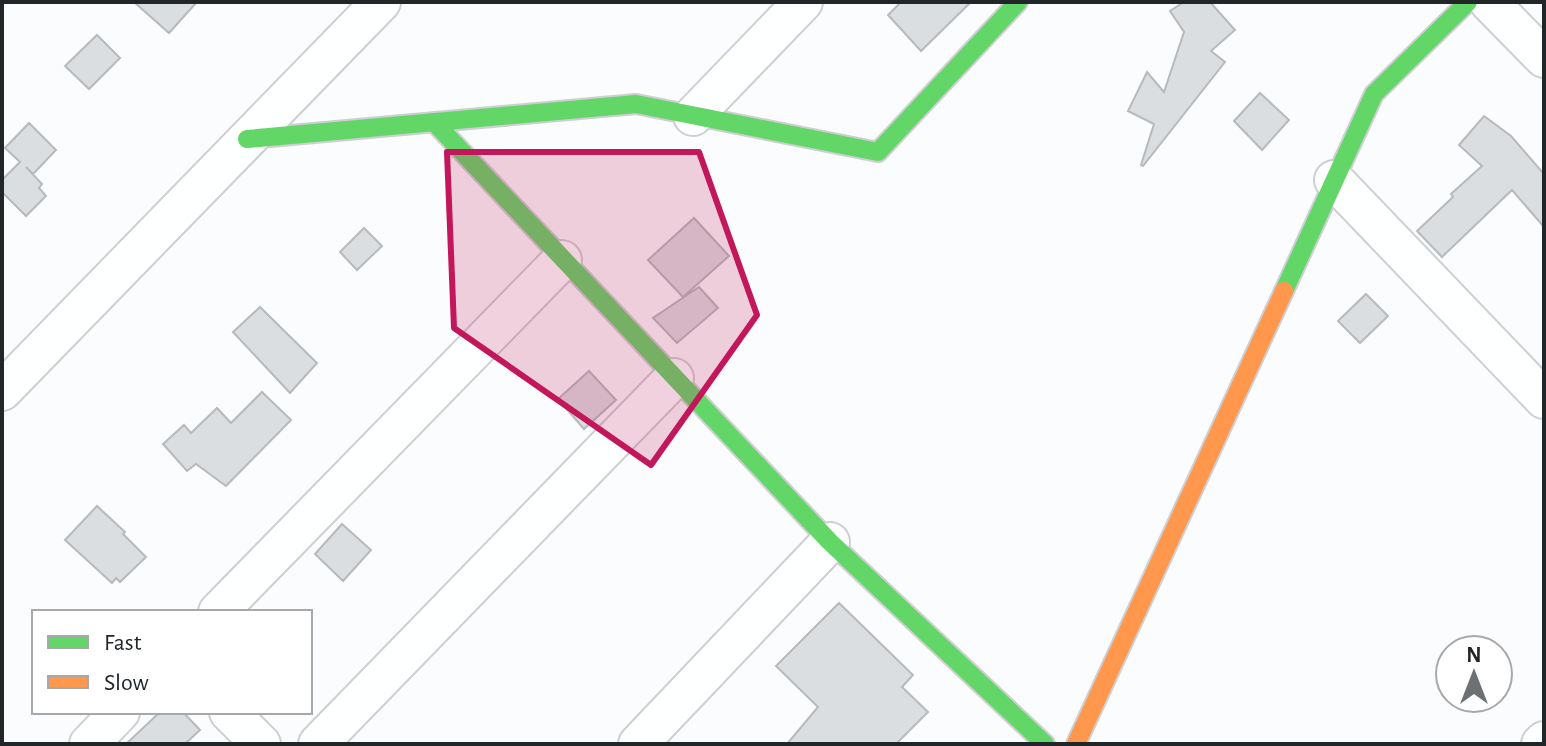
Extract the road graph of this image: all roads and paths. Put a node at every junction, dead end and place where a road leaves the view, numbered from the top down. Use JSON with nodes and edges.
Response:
{"nodes":[{"id":1,"x":381,"y":2,"type":"edge"},
{"id":2,"x":803,"y":2,"type":"edge"},
{"id":3,"x":1018,"y":2,"type":"edge"},
{"id":4,"x":1468,"y":2,"type":"edge"},
{"id":5,"x":1489,"y":2,"type":"edge"},
{"id":6,"x":1544,"y":58,"type":"edge"},
{"id":7,"x":693,"y":116,"type":"junction"},
{"id":8,"x":434,"y":122,"type":"junction"},
{"id":9,"x":247,"y":139,"type":"junction"},
{"id":10,"x":1334,"y":180,"type":"junction"},
{"id":11,"x":562,"y":260,"type":"junction"},
{"id":12,"x":674,"y":378,"type":"junction"},
{"id":13,"x":3,"y":385,"type":"edge"},
{"id":14,"x":1544,"y":399,"type":"edge"},
{"id":15,"x":830,"y":542,"type":"junction"},
{"id":16,"x":220,"y":610,"type":"edge"},
{"id":17,"x":118,"y":714,"type":"edge"},
{"id":18,"x":231,"y":714,"type":"edge"},
{"id":19,"x":89,"y":744,"type":"edge"},
{"id":20,"x":261,"y":744,"type":"edge"},
{"id":21,"x":318,"y":744,"type":"edge"},
{"id":22,"x":638,"y":744,"type":"edge"},
{"id":23,"x":1045,"y":744,"type":"edge"},
{"id":24,"x":1076,"y":744,"type":"edge"}],
"edges":[{"from":1,"to":9,"type":"street"},
{"from":2,"to":7,"type":"street"},
{"from":3,"to":7,"type":"street"},
{"from":4,"to":10,"type":"street"},
{"from":5,"to":6,"type":"street"},
{"from":7,"to":8,"type":"street"},
{"from":8,"to":9,"type":"street"},
{"from":8,"to":11,"type":"street"},
{"from":9,"to":13,"type":"street"},
{"from":10,"to":14,"type":"street"},
{"from":10,"to":24,"type":"street"},
{"from":11,"to":12,"type":"street"},
{"from":11,"to":16,"type":"street"},
{"from":12,"to":15,"type":"street"},
{"from":12,"to":21,"type":"street"},
{"from":15,"to":22,"type":"street"},
{"from":15,"to":23,"type":"street"},
{"from":17,"to":19,"type":"street"},
{"from":18,"to":20,"type":"street"}]}
